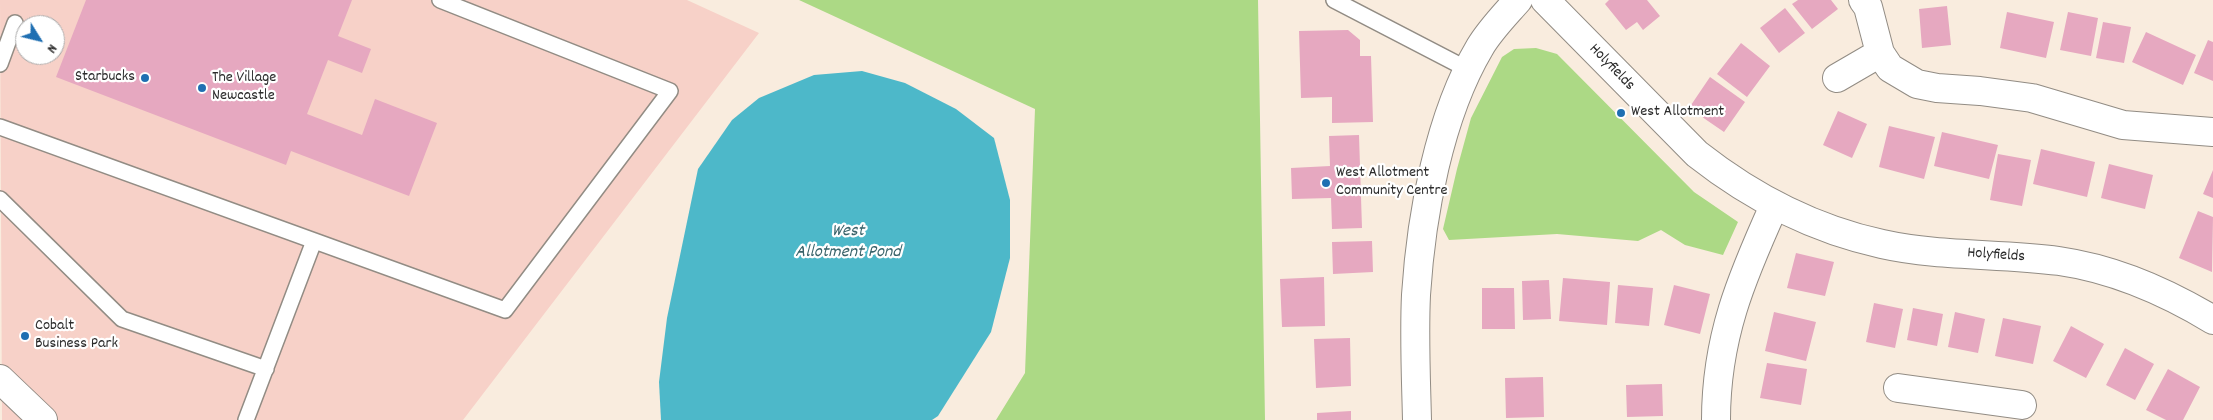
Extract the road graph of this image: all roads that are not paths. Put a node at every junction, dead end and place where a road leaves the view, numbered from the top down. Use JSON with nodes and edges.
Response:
{"nodes":[{"id":1,"x":440,"y":0,"type":"edge"},
{"id":2,"x":1334,"y":0,"type":"edge"},
{"id":3,"x":1518,"y":0,"type":"edge"},
{"id":4,"x":1545,"y":0,"type":"edge"},
{"id":5,"x":1863,"y":0,"type":"edge"},
{"id":6,"x":15,"y":23,"type":"dead end"},
{"id":7,"x":1880,"y":54,"type":"junction"},
{"id":8,"x":0,"y":64,"type":"edge"},
{"id":9,"x":1467,"y":69,"type":"junction"},
{"id":10,"x":1837,"y":78,"type":"dead end"},
{"id":11,"x":0,"y":127,"type":"edge"},
{"id":12,"x":2213,"y":132,"type":"edge"},
{"id":13,"x":0,"y":199,"type":"edge"},
{"id":14,"x":1774,"y":206,"type":"junction"},
{"id":15,"x":314,"y":241,"type":"junction"},
{"id":16,"x":2213,"y":320,"type":"edge"},
{"id":17,"x":266,"y":369,"type":"junction"},
{"id":18,"x":0,"y":378,"type":"edge"},
{"id":19,"x":1898,"y":388,"type":"dead end"},
{"id":20,"x":2022,"y":406,"type":"dead end"},
{"id":21,"x":1982,"y":410,"type":"edge"},
{"id":22,"x":43,"y":420,"type":"edge"},
{"id":23,"x":246,"y":420,"type":"edge"},
{"id":24,"x":1417,"y":420,"type":"edge"},
{"id":25,"x":1716,"y":420,"type":"edge"}],
"edges":[{"from":1,"to":15,"type":"lane"},
{"from":2,"to":9,"type":"lane"},
{"from":3,"to":9,"type":"street"},
{"from":4,"to":14,"type":"street","name":"Holyfields"},
{"from":5,"to":7,"type":"street"},
{"from":6,"to":8,"type":"lane"},
{"from":7,"to":10,"type":"street"},
{"from":7,"to":12,"type":"street"},
{"from":9,"to":24,"type":"street"},
{"from":11,"to":15,"type":"lane"},
{"from":13,"to":17,"type":"lane"},
{"from":14,"to":16,"type":"street","name":"Holyfields"},
{"from":14,"to":25,"type":"street"},
{"from":15,"to":17,"type":"lane"},
{"from":17,"to":23,"type":"lane"},
{"from":18,"to":22,"type":"street"},
{"from":19,"to":21,"type":"street"},
{"from":20,"to":21,"type":"street"}]}
